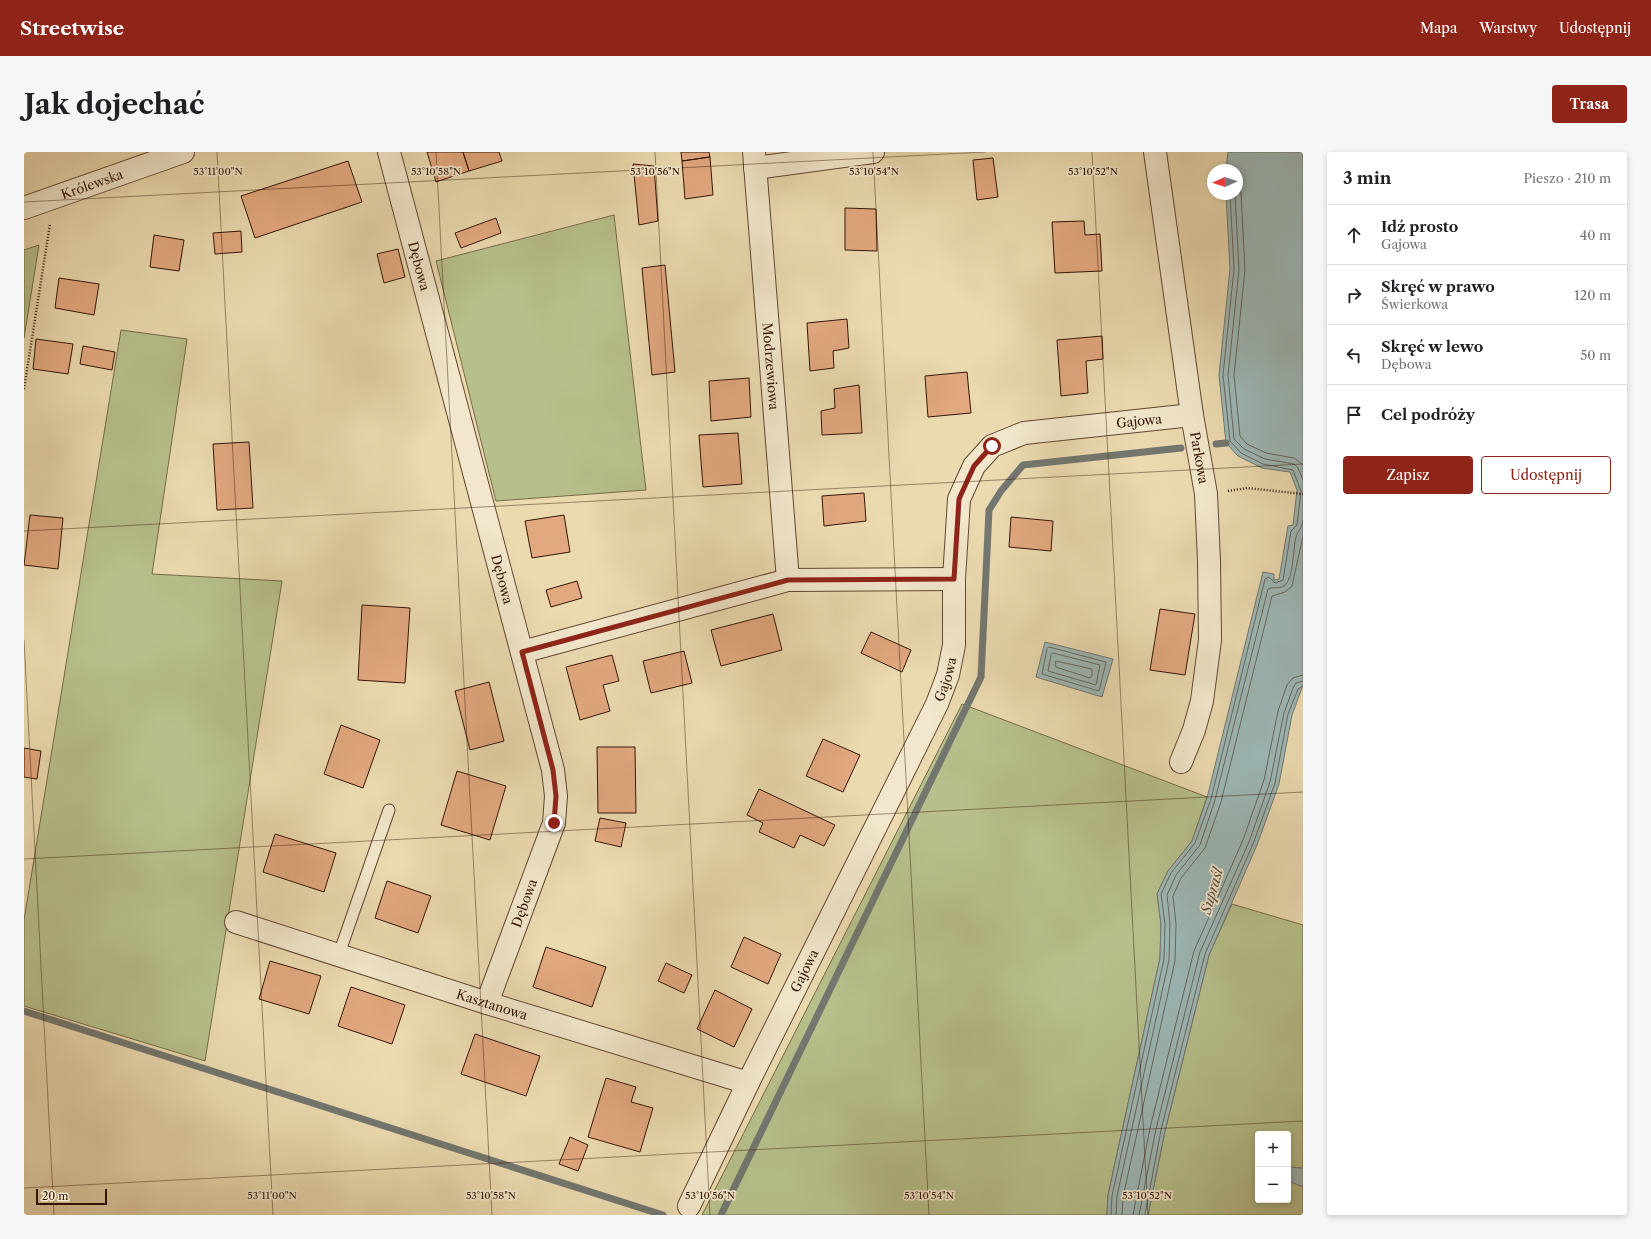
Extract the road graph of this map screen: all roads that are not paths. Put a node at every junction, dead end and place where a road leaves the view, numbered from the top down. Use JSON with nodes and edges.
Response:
{"nodes":[{"id":1,"x":183,"y":152,"type":"edge"},
{"id":2,"x":390,"y":152,"type":"edge"},
{"id":3,"x":873,"y":152,"type":"edge"},
{"id":4,"x":1155,"y":152,"type":"edge"},
{"id":5,"x":754,"y":160,"type":"edge"},
{"id":6,"x":24,"y":208,"type":"edge"},
{"id":7,"x":1192,"y":415,"type":"junction"},
{"id":8,"x":954,"y":579,"type":"junction"},
{"id":9,"x":788,"y":580,"type":"junction"},
{"id":10,"x":522,"y":652,"type":"junction"},
{"id":11,"x":1181,"y":762,"type":"dead end"},
{"id":12,"x":389,"y":810,"type":"dead end"},
{"id":13,"x":236,"y":922,"type":"dead end"},
{"id":14,"x":339,"y":954,"type":"junction"},
{"id":15,"x":487,"y":1003,"type":"junction"},
{"id":16,"x":748,"y":1083,"type":"junction"},
{"id":17,"x":689,"y":1206,"type":"dead end"}],
"edges":[{"from":1,"to":6,"type":"street","name":"Królewska"},
{"from":2,"to":10,"type":"street","name":"Dębowa"},
{"from":3,"to":5,"type":"street"},
{"from":4,"to":7,"type":"street","name":"Parkowa"},
{"from":5,"to":9,"type":"street","name":"Modrzewiowa"},
{"from":7,"to":8,"type":"street","name":"Gajowa"},
{"from":7,"to":11,"type":"street","name":"Parkowa"},
{"from":8,"to":9,"type":"street"},
{"from":8,"to":16,"type":"street","name":"Gajowa"},
{"from":9,"to":10,"type":"street"},
{"from":10,"to":15,"type":"street","name":"Dębowa"},
{"from":12,"to":14,"type":"lane"},
{"from":13,"to":14,"type":"street","name":"Kasztanowa"},
{"from":14,"to":15,"type":"street","name":"Kasztanowa"},
{"from":15,"to":16,"type":"street","name":"Kasztanowa"},
{"from":16,"to":17,"type":"street","name":"Gajowa"}]}
